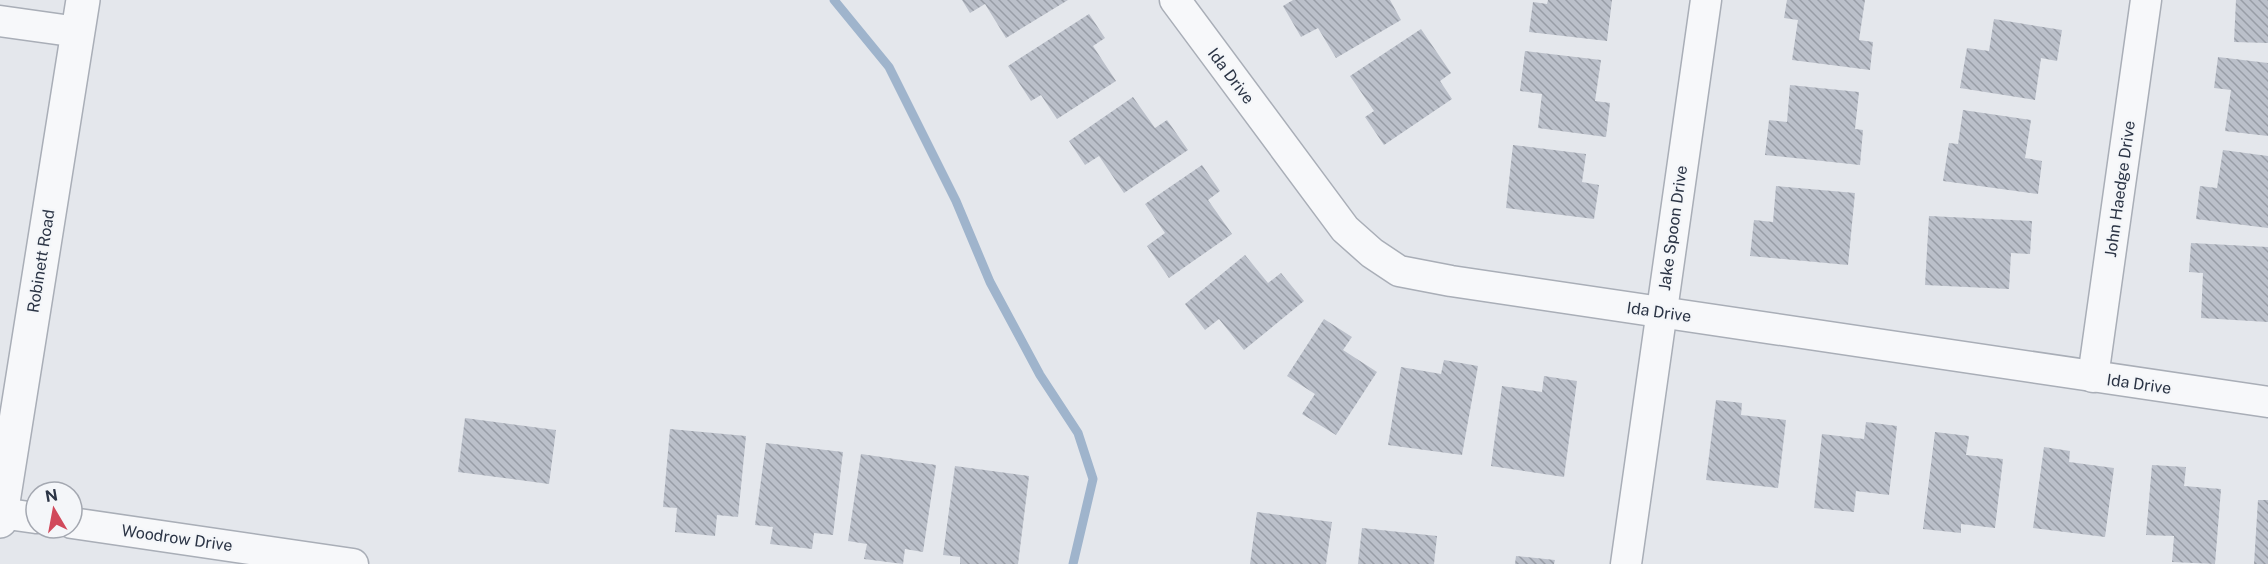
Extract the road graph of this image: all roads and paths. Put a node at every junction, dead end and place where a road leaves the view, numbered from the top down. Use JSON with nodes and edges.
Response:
{"nodes":[{"id":1,"x":83,"y":0,"type":"edge"},
{"id":2,"x":1175,"y":0,"type":"edge"},
{"id":3,"x":1706,"y":0,"type":"edge"},
{"id":4,"x":2146,"y":0,"type":"edge"},
{"id":5,"x":0,"y":21,"type":"edge"},
{"id":6,"x":78,"y":32,"type":"junction"},
{"id":7,"x":1661,"y":312,"type":"junction"},
{"id":8,"x":2093,"y":377,"type":"junction"},
{"id":9,"x":2268,"y":402,"type":"edge"},
{"id":10,"x":1,"y":517,"type":"edge"},
{"id":11,"x":24,"y":518,"type":"edge"},
{"id":12,"x":84,"y":525,"type":"edge"},
{"id":13,"x":285,"y":559,"type":"edge"},
{"id":14,"x":353,"y":564,"type":"edge"},
{"id":15,"x":1626,"y":564,"type":"edge"}],
"edges":[{"from":1,"to":6,"type":"street","name":"Robinett Road"},
{"from":2,"to":7,"type":"street","name":"Ida Drive"},
{"from":3,"to":7,"type":"street","name":"Jake Spoon Drive"},
{"from":4,"to":8,"type":"street","name":"John Haedge Drive"},
{"from":5,"to":6,"type":"street"},
{"from":6,"to":10,"type":"street","name":"Robinett Road"},
{"from":7,"to":8,"type":"street","name":"Ida Drive"},
{"from":7,"to":15,"type":"street","name":"Jake Spoon Drive"},
{"from":8,"to":9,"type":"street","name":"Ida Drive"},
{"from":10,"to":11,"type":"street"},
{"from":12,"to":13,"type":"street","name":"Woodrow Drive"},
{"from":13,"to":14,"type":"street","name":"Woodrow Drive"}]}
